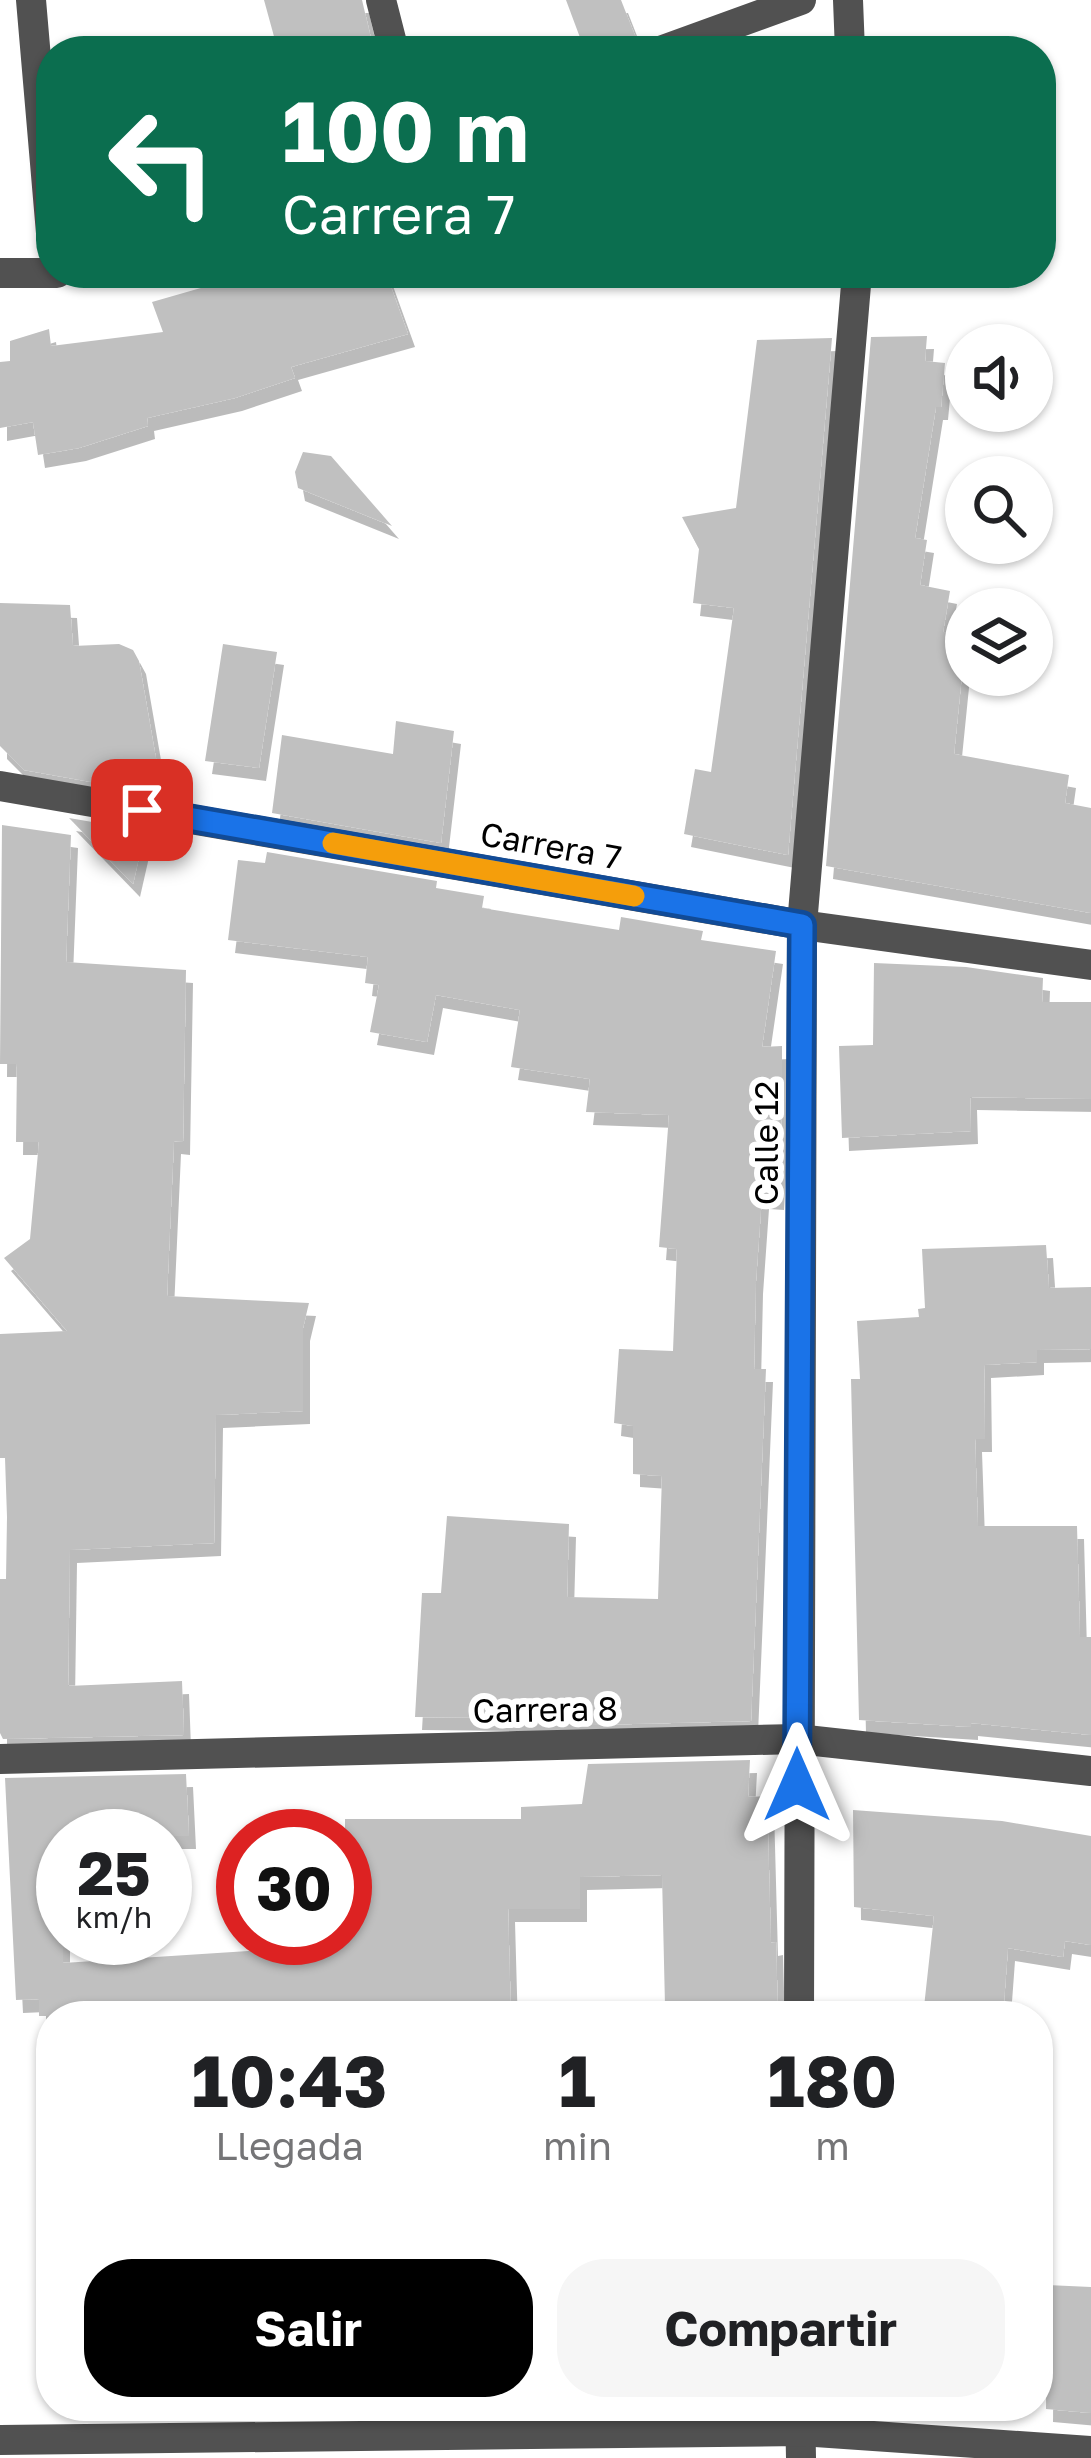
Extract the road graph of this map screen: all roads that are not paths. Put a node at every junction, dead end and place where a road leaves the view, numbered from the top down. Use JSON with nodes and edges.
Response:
{"nodes":[{"id":1,"x":31,"y":0,"type":"edge"},
{"id":2,"x":381,"y":0,"type":"edge"},
{"id":3,"x":801,"y":0,"type":"edge"},
{"id":4,"x":848,"y":0,"type":"edge"},
{"id":5,"x":390,"y":36,"type":"edge"},
{"id":6,"x":701,"y":36,"type":"edge"},
{"id":7,"x":849,"y":36,"type":"edge"},
{"id":8,"x":36,"y":58,"type":"edge"},
{"id":9,"x":0,"y":272,"type":"edge"},
{"id":10,"x":36,"y":273,"type":"edge"},
{"id":11,"x":856,"y":288,"type":"edge"},
{"id":12,"x":0,"y":786,"type":"edge"},
{"id":13,"x":802,"y":925,"type":"junction"},
{"id":14,"x":1091,"y":965,"type":"edge"},
{"id":15,"x":797,"y":1739,"type":"junction"},
{"id":16,"x":0,"y":1759,"type":"edge"},
{"id":17,"x":1091,"y":1771,"type":"edge"},
{"id":18,"x":799,"y":2001,"type":"edge"},
{"id":19,"x":801,"y":2432,"type":"edge"},
{"id":20,"x":0,"y":2440,"type":"edge"},
{"id":21,"x":1091,"y":2451,"type":"edge"}],
"edges":[{"from":1,"to":8,"type":"street"},
{"from":2,"to":5,"type":"street"},
{"from":3,"to":6,"type":"street"},
{"from":4,"to":7,"type":"street"},
{"from":9,"to":10,"type":"street"},
{"from":11,"to":13,"type":"street","name":"Calle 12"},
{"from":12,"to":13,"type":"street","name":"Carrera 7"},
{"from":13,"to":14,"type":"street","name":"Carrera 7"},
{"from":13,"to":15,"type":"street","name":"Calle 12"},
{"from":15,"to":16,"type":"street","name":"Carrera 8"},
{"from":15,"to":17,"type":"street","name":"Carrera 8"},
{"from":15,"to":18,"type":"street","name":"Calle 12"},
{"from":19,"to":20,"type":"street"},
{"from":19,"to":21,"type":"street"}]}
